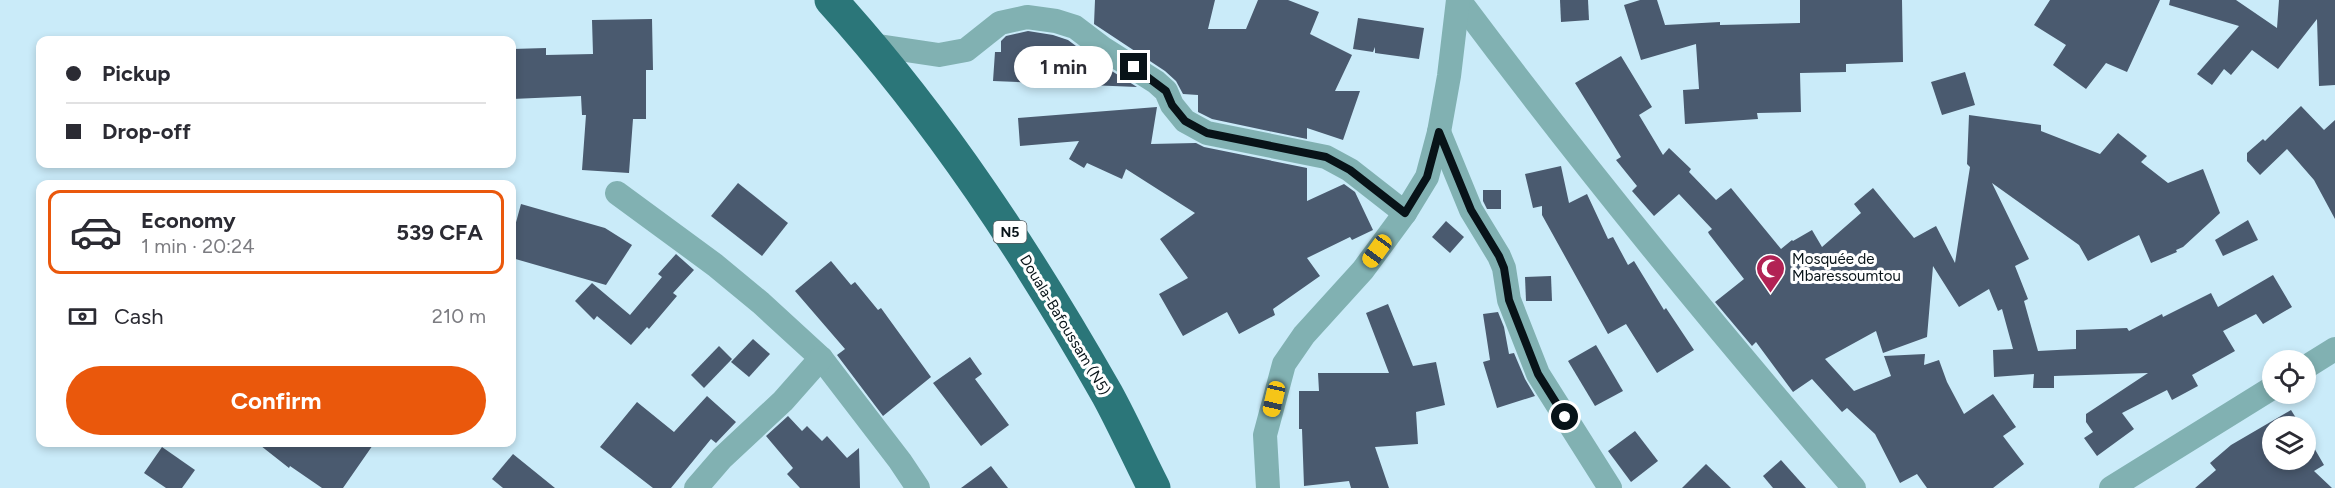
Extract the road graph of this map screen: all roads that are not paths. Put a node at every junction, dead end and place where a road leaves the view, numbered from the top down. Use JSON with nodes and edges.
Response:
{"nodes":[{"id":1,"x":831,"y":0,"type":"edge"},
{"id":2,"x":1458,"y":0,"type":"edge"},
{"id":3,"x":872,"y":45,"type":"junction"},
{"id":4,"x":1439,"y":132,"type":"junction"},
{"id":5,"x":617,"y":193,"type":"dead end"},
{"id":6,"x":1405,"y":213,"type":"junction"},
{"id":7,"x":2335,"y":349,"type":"edge"},
{"id":8,"x":821,"y":358,"type":"junction"},
{"id":9,"x":2316,"y":361,"type":"edge"},
{"id":10,"x":2262,"y":394,"type":"edge"},
{"id":11,"x":696,"y":488,"type":"edge"},
{"id":12,"x":918,"y":488,"type":"edge"},
{"id":13,"x":1154,"y":488,"type":"edge"},
{"id":14,"x":1268,"y":488,"type":"edge"},
{"id":15,"x":1610,"y":488,"type":"edge"},
{"id":16,"x":1854,"y":488,"type":"edge"},
{"id":17,"x":2111,"y":488,"type":"edge"}],
"edges":[{"from":1,"to":3,"type":"highway","name":"Douala-Bafoussam (N5)","number":"N5"},
{"from":2,"to":4,"type":"street"},
{"from":2,"to":16,"type":"street"},
{"from":3,"to":6,"type":"street"},
{"from":3,"to":13,"type":"highway","name":"Douala-Bafoussam (N5)","number":"N5"},
{"from":4,"to":6,"type":"street"},
{"from":4,"to":15,"type":"street"},
{"from":5,"to":8,"type":"street"},
{"from":6,"to":14,"type":"street"},
{"from":7,"to":9,"type":"street"},
{"from":8,"to":11,"type":"street"},
{"from":8,"to":12,"type":"street"},
{"from":10,"to":17,"type":"street"}]}
